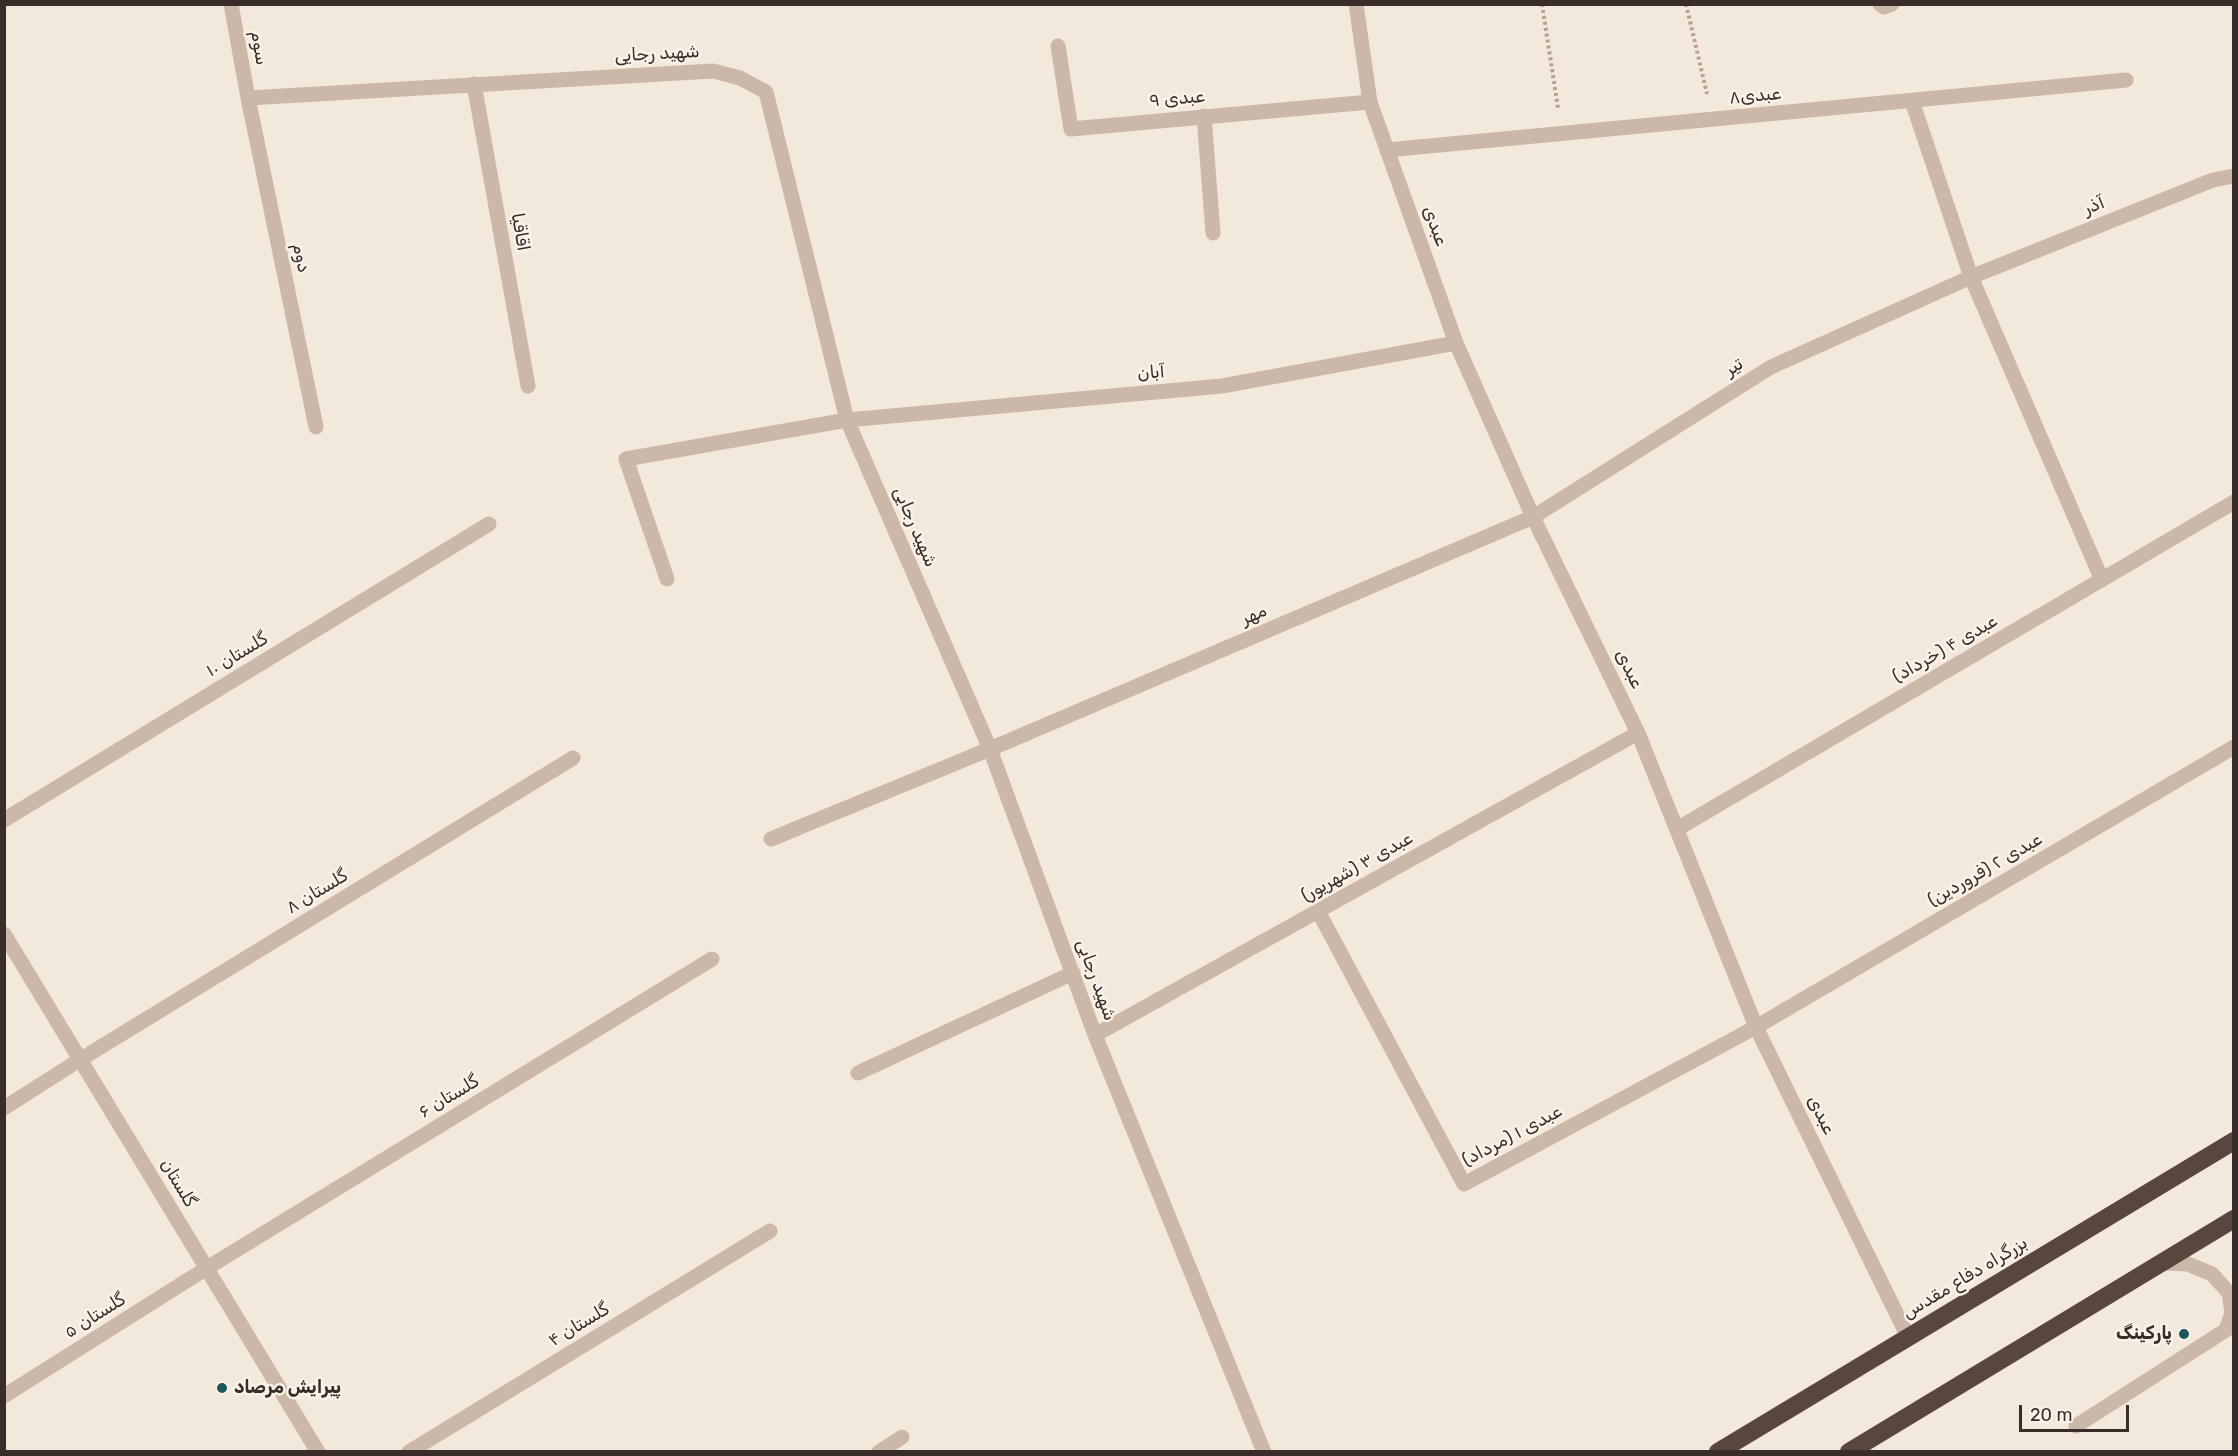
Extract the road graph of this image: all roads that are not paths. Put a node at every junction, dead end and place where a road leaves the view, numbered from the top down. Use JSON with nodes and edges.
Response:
{"nodes":[{"id":1,"x":231,"y":4,"type":"edge"},
{"id":2,"x":1356,"y":4,"type":"edge"},
{"id":3,"x":1880,"y":4,"type":"edge"},
{"id":4,"x":1892,"y":4,"type":"edge"},
{"id":5,"x":1058,"y":46,"type":"dead end"},
{"id":6,"x":2126,"y":80,"type":"dead end"},
{"id":7,"x":474,"y":84,"type":"junction"},
{"id":8,"x":248,"y":98,"type":"junction"},
{"id":9,"x":1912,"y":101,"type":"junction"},
{"id":10,"x":1370,"y":102,"type":"junction"},
{"id":11,"x":1204,"y":116,"type":"junction"},
{"id":12,"x":1387,"y":150,"type":"junction"},
{"id":13,"x":2234,"y":176,"type":"edge"},
{"id":14,"x":1213,"y":233,"type":"dead end"},
{"id":15,"x":1971,"y":277,"type":"junction"},
{"id":16,"x":1456,"y":343,"type":"junction"},
{"id":17,"x":528,"y":386,"type":"dead end"},
{"id":18,"x":847,"y":420,"type":"junction"},
{"id":19,"x":316,"y":427,"type":"dead end"},
{"id":20,"x":2234,"y":502,"type":"edge"},
{"id":21,"x":1533,"y":517,"type":"junction"},
{"id":22,"x":489,"y":524,"type":"dead end"},
{"id":23,"x":667,"y":579,"type":"dead end"},
{"id":24,"x":2102,"y":580,"type":"junction"},
{"id":25,"x":1638,"y":733,"type":"junction"},
{"id":26,"x":2234,"y":747,"type":"edge"},
{"id":27,"x":990,"y":749,"type":"junction"},
{"id":28,"x":573,"y":758,"type":"dead end"},
{"id":29,"x":4,"y":820,"type":"edge"},
{"id":30,"x":1677,"y":829,"type":"junction"},
{"id":31,"x":771,"y":839,"type":"dead end"},
{"id":32,"x":1318,"y":911,"type":"junction"},
{"id":33,"x":4,"y":934,"type":"edge"},
{"id":34,"x":712,"y":959,"type":"dead end"},
{"id":35,"x":1072,"y":973,"type":"junction"},
{"id":36,"x":1756,"y":1027,"type":"junction"},
{"id":37,"x":1095,"y":1035,"type":"junction"},
{"id":38,"x":81,"y":1059,"type":"junction"},
{"id":39,"x":858,"y":1073,"type":"dead end"},
{"id":40,"x":4,"y":1108,"type":"edge"},
{"id":41,"x":2234,"y":1141,"type":"edge"},
{"id":42,"x":2234,"y":1219,"type":"edge"},
{"id":43,"x":770,"y":1231,"type":"dead end"},
{"id":44,"x":2161,"y":1263,"type":"junction"},
{"id":45,"x":207,"y":1268,"type":"junction"},
{"id":46,"x":1908,"y":1337,"type":"junction"},
{"id":47,"x":4,"y":1396,"type":"edge"},
{"id":48,"x":2076,"y":1426,"type":"dead end"},
{"id":49,"x":902,"y":1437,"type":"dead end"},
{"id":50,"x":318,"y":1452,"type":"edge"},
{"id":51,"x":409,"y":1452,"type":"edge"},
{"id":52,"x":879,"y":1452,"type":"edge"},
{"id":53,"x":1264,"y":1452,"type":"edge"},
{"id":54,"x":1718,"y":1452,"type":"edge"},
{"id":55,"x":1849,"y":1452,"type":"edge"}],
"edges":[{"from":1,"to":8,"type":"street","name":"سوم"},
{"from":2,"to":10,"type":"street","name":"عبدی"},
{"from":3,"to":4,"type":"street"},
{"from":5,"to":11,"type":"street","name":"عبدی ۹"},
{"from":6,"to":9,"type":"street","name":"عبدی۸"},
{"from":7,"to":8,"type":"street","name":"شهید رجایی"},
{"from":7,"to":17,"type":"street","name":"اقاقیا"},
{"from":7,"to":18,"type":"street","name":"شهید رجایی"},
{"from":8,"to":19,"type":"street","name":"دوم"},
{"from":9,"to":12,"type":"street","name":"عبدی۸"},
{"from":9,"to":15,"type":"street"},
{"from":10,"to":11,"type":"street","name":"عبدی ۹"},
{"from":10,"to":12,"type":"street","name":"عبدی"},
{"from":11,"to":14,"type":"street"},
{"from":12,"to":16,"type":"street","name":"عبدی"},
{"from":13,"to":15,"type":"street","name":"آذر"},
{"from":15,"to":21,"type":"street","name":"تیر"},
{"from":15,"to":24,"type":"street"},
{"from":16,"to":18,"type":"street","name":"آبان"},
{"from":16,"to":21,"type":"street","name":"عبدی"},
{"from":18,"to":23,"type":"street","name":"آبان"},
{"from":18,"to":27,"type":"street","name":"شهید رجایی"},
{"from":20,"to":24,"type":"street","name":"عبدی ۴ (خرداد)"},
{"from":21,"to":25,"type":"street","name":"عبدی"},
{"from":21,"to":27,"type":"street","name":"مهر"},
{"from":22,"to":29,"type":"street","name":"گلستان ۱۰"},
{"from":24,"to":30,"type":"street","name":"عبدی ۴ (خرداد)"},
{"from":25,"to":30,"type":"street","name":"عبدی"},
{"from":25,"to":32,"type":"street","name":"عبدی ۳ (شهریور)"},
{"from":26,"to":36,"type":"street","name":"عبدی ۲ (فروردین)"},
{"from":27,"to":31,"type":"street","name":"مهر"},
{"from":27,"to":35,"type":"street","name":"شهید رجایی"},
{"from":28,"to":38,"type":"street","name":"گلستان ۸"},
{"from":30,"to":36,"type":"street","name":"عبدی"},
{"from":32,"to":36,"type":"street","name":"عبدی ۱ (مرداد)"},
{"from":32,"to":37,"type":"street","name":"عبدی ۳ (شهریور)"},
{"from":33,"to":38,"type":"street","name":"گلستان"},
{"from":34,"to":45,"type":"street","name":"گلستان ۶"},
{"from":35,"to":37,"type":"street","name":"شهید رجایی"},
{"from":35,"to":39,"type":"street"},
{"from":36,"to":46,"type":"street","name":"عبدی"},
{"from":37,"to":53,"type":"street","name":"شهید رجایی"},
{"from":38,"to":40,"type":"street","name":"گلستان ۸"},
{"from":38,"to":45,"type":"street","name":"گلستان"},
{"from":41,"to":46,"type":"highway","name":"بزرگراه دفاع مقدس"},
{"from":42,"to":44,"type":"highway"},
{"from":43,"to":51,"type":"street","name":"گلستان ۴"},
{"from":44,"to":48,"type":"street"},
{"from":44,"to":55,"type":"highway"},
{"from":45,"to":47,"type":"street","name":"گلستان ۵"},
{"from":45,"to":50,"type":"street","name":"گلستان"},
{"from":46,"to":54,"type":"highway","name":"بزرگراه دفاع مقدس"},
{"from":49,"to":52,"type":"street"}]}
